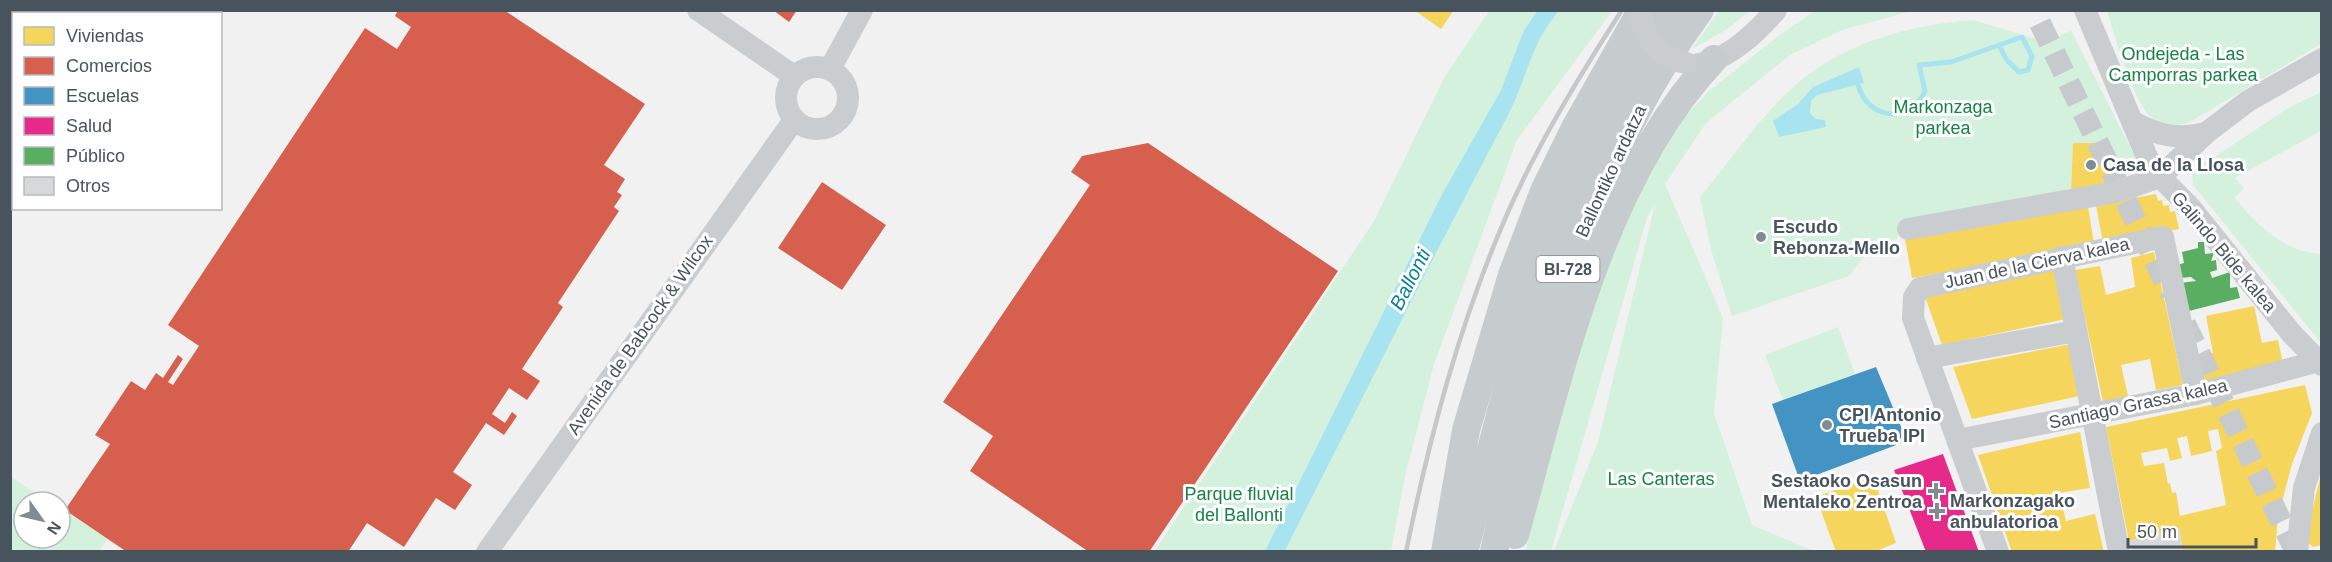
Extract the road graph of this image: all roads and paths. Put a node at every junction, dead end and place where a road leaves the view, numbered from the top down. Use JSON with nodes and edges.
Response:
{"nodes":[{"id":1,"x":698,"y":10,"type":"edge"},
{"id":2,"x":862,"y":10,"type":"edge"},
{"id":3,"x":1671,"y":10,"type":"edge"},
{"id":4,"x":1700,"y":10,"type":"edge"},
{"id":5,"x":1776,"y":10,"type":"edge"},
{"id":6,"x":2085,"y":10,"type":"edge"},
{"id":7,"x":1640,"y":12,"type":"edge"},
{"id":8,"x":1714,"y":59,"type":"junction"},
{"id":9,"x":2322,"y":59,"type":"edge"},
{"id":10,"x":830,"y":69,"type":"junction"},
{"id":11,"x":794,"y":76,"type":"junction"},
{"id":12,"x":794,"y":120,"type":"junction"},
{"id":13,"x":2135,"y":128,"type":"junction"},
{"id":14,"x":2206,"y":133,"type":"junction"},
{"id":15,"x":2177,"y":162,"type":"junction"},
{"id":16,"x":2160,"y":177,"type":"junction"},
{"id":17,"x":1908,"y":229,"type":"dead end"},
{"id":18,"x":2062,"y":257,"type":"junction"},
{"id":19,"x":2076,"y":331,"type":"junction"},
{"id":20,"x":1928,"y":358,"type":"junction"},
{"id":21,"x":2320,"y":363,"type":"edge"},
{"id":22,"x":2196,"y":393,"type":"junction"},
{"id":23,"x":2092,"y":415,"type":"junction"},
{"id":24,"x":2322,"y":433,"type":"edge"},
{"id":25,"x":1956,"y":440,"type":"junction"},
{"id":26,"x":487,"y":552,"type":"edge"},
{"id":27,"x":1445,"y":552,"type":"edge"},
{"id":28,"x":1464,"y":552,"type":"edge"},
{"id":29,"x":1494,"y":552,"type":"edge"},
{"id":30,"x":1511,"y":552,"type":"edge"},
{"id":31,"x":1998,"y":552,"type":"edge"},
{"id":32,"x":2119,"y":552,"type":"edge"},
{"id":33,"x":2297,"y":552,"type":"edge"}],
"edges":[{"from":1,"to":11,"type":"street"},
{"from":2,"to":10,"type":"street"},
{"from":3,"to":28,"type":"main road","name":"Ballontiko ardatza","number":"BI-728"},
{"from":4,"to":29,"type":"main road","name":"Ballontiko ardatza","number":"BI-728"},
{"from":5,"to":8,"type":"street"},
{"from":6,"to":13,"type":"street","name":"Galindo Bide kalea"},
{"from":7,"to":8,"type":"street","bridge":true},
{"from":7,"to":27,"type":"main road"},
{"from":8,"to":30,"type":"main road"},
{"from":9,"to":14,"type":"street"},
{"from":10,"to":11,"type":"street"},
{"from":10,"to":12,"type":"street"},
{"from":11,"to":12,"type":"street"},
{"from":12,"to":26,"type":"street","name":"Avenida de Babcock & Wilcox"},
{"from":13,"to":14,"type":"street"},
{"from":13,"to":15,"type":"street","name":"Galindo Bide kalea"},
{"from":13,"to":16,"type":"street","name":"Galindo Bide kalea"},
{"from":14,"to":15,"type":"street"},
{"from":15,"to":16,"type":"street"},
{"from":16,"to":17,"type":"street"},
{"from":16,"to":21,"type":"street","name":"Galindo Bide kalea"},
{"from":18,"to":19,"type":"street"},
{"from":18,"to":20,"type":"street","name":"Juan de la Cierva kalea"},
{"from":18,"to":22,"type":"street","name":"Juan de la Cierva kalea"},
{"from":19,"to":20,"type":"street"},
{"from":19,"to":23,"type":"street"},
{"from":20,"to":25,"type":"street"},
{"from":21,"to":22,"type":"street","name":"Santiago Grassa kalea"},
{"from":22,"to":23,"type":"street","name":"Santiago Grassa kalea"},
{"from":23,"to":25,"type":"street","name":"Santiago Grassa kalea"},
{"from":23,"to":32,"type":"street"},
{"from":24,"to":33,"type":"street"},
{"from":25,"to":31,"type":"street"}]}
